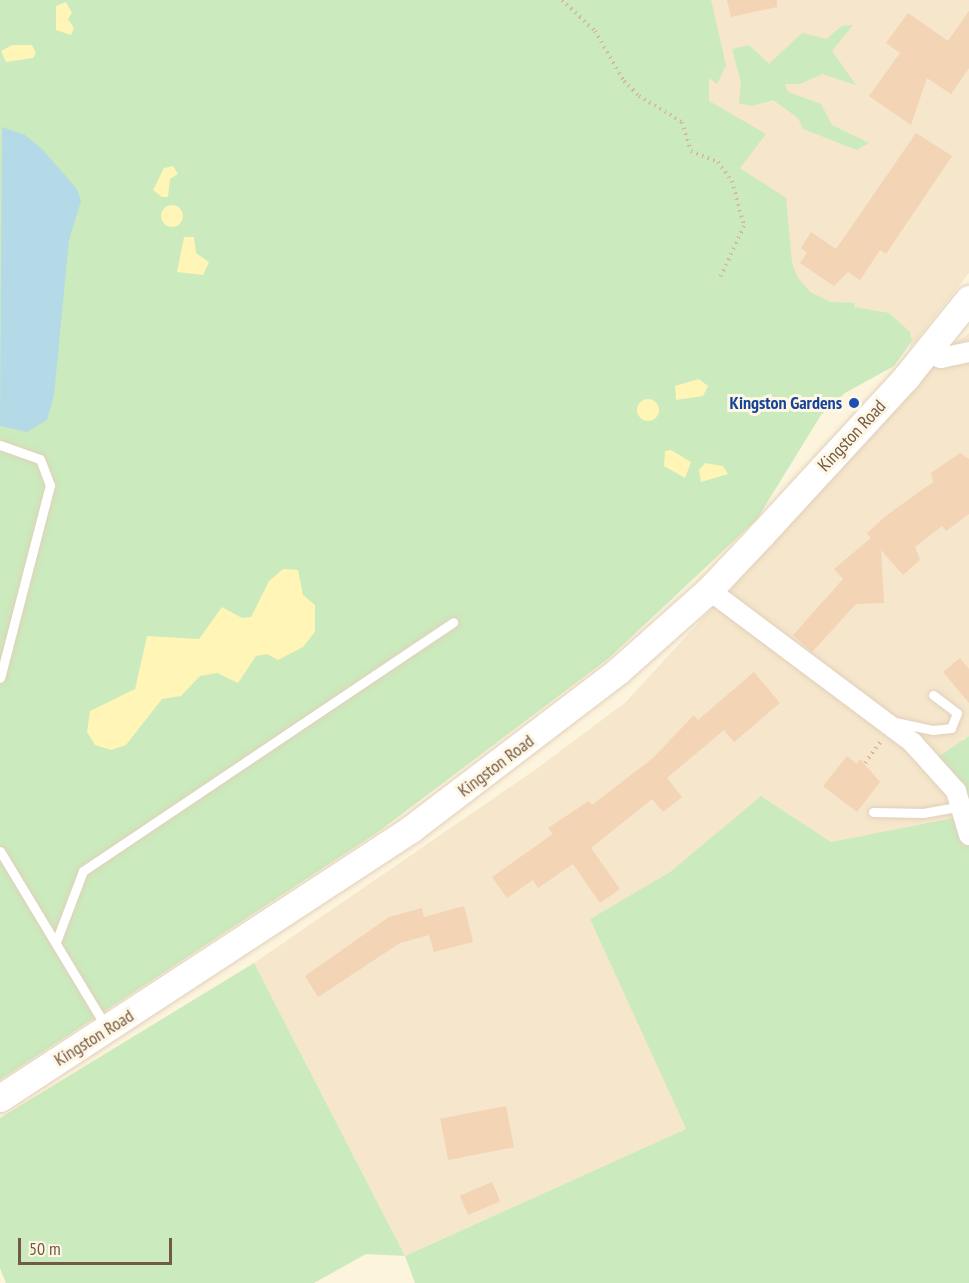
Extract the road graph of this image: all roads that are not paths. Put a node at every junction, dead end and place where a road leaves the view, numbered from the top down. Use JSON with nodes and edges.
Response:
{"nodes":[{"id":1,"x":969,"y":299,"type":"edge"},
{"id":2,"x":969,"y":352,"type":"edge"},
{"id":3,"x":926,"y":353,"type":"junction"},
{"id":4,"x":0,"y":445,"type":"edge"},
{"id":5,"x":709,"y":590,"type":"junction"},
{"id":6,"x":453,"y":622,"type":"dead end"},
{"id":7,"x":0,"y":678,"type":"edge"},
{"id":8,"x":933,"y":694,"type":"dead end"},
{"id":9,"x":889,"y":726,"type":"junction"},
{"id":10,"x":962,"y":806,"type":"junction"},
{"id":11,"x":873,"y":812,"type":"dead end"},
{"id":12,"x":969,"y":835,"type":"edge"},
{"id":13,"x":0,"y":851,"type":"edge"},
{"id":14,"x":56,"y":942,"type":"junction"},
{"id":15,"x":107,"y":1030,"type":"junction"},
{"id":16,"x":0,"y":1098,"type":"edge"}],
"edges":[{"from":1,"to":3,"type":"main road","name":"Kingston Road"},
{"from":2,"to":3,"type":"street"},
{"from":3,"to":5,"type":"main road","name":"Kingston Road"},
{"from":4,"to":7,"type":"lane"},
{"from":5,"to":9,"type":"street"},
{"from":5,"to":15,"type":"main road","name":"Kingston Road"},
{"from":6,"to":14,"type":"lane"},
{"from":8,"to":9,"type":"lane"},
{"from":9,"to":10,"type":"street"},
{"from":10,"to":11,"type":"lane"},
{"from":10,"to":12,"type":"street"},
{"from":13,"to":14,"type":"lane"},
{"from":14,"to":15,"type":"lane"},
{"from":15,"to":16,"type":"main road","name":"Kingston Road"}]}
